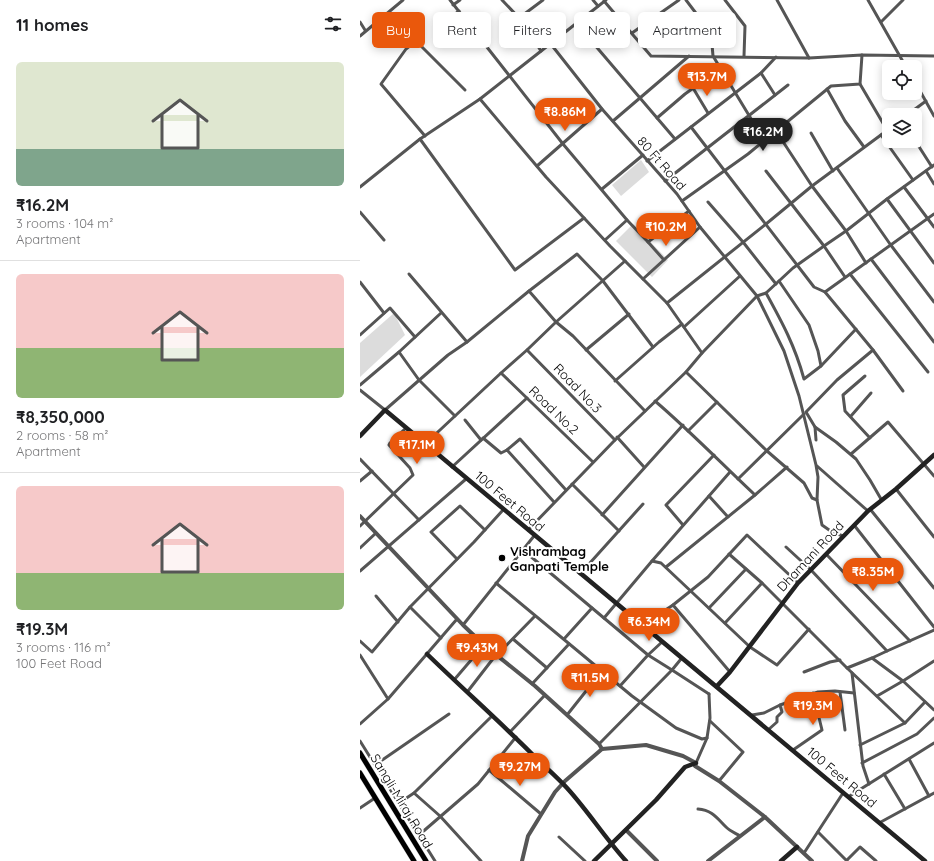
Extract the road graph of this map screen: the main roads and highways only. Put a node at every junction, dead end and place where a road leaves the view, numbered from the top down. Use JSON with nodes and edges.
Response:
{"nodes":[{"id":1,"x":360,"y":436,"type":"edge"},
{"id":2,"x":934,"y":455,"type":"edge"},
{"id":3,"x":426,"y":654,"type":"road end"},
{"id":4,"x":717,"y":686,"type":"junction"},
{"id":5,"x":360,"y":753,"type":"edge"},
{"id":6,"x":696,"y":763,"type":"road end"},
{"id":7,"x":360,"y":773,"type":"edge"},
{"id":8,"x":612,"y":844,"type":"junction"},
{"id":9,"x":797,"y":847,"type":"road end"},
{"id":10,"x":414,"y":861,"type":"edge"},
{"id":11,"x":426,"y":861,"type":"edge"},
{"id":12,"x":594,"y":861,"type":"edge"},
{"id":13,"x":626,"y":861,"type":"edge"},
{"id":14,"x":781,"y":861,"type":"edge"},
{"id":15,"x":925,"y":861,"type":"edge"}],
"edges":[{"from":1,"to":4,"type":"main road","name":"100 Feet Road"},
{"from":2,"to":4,"type":"main road","name":"Dhamani Road"},
{"from":3,"to":8,"type":"main road"},
{"from":4,"to":15,"type":"main road","name":"100 Feet Road"},
{"from":5,"to":11,"type":"highway","name":"Sangli-Miraj Road"},
{"from":6,"to":8,"type":"main road"},
{"from":7,"to":10,"type":"highway","name":"Sangli-Miraj Road"},
{"from":8,"to":12,"type":"main road"},
{"from":8,"to":13,"type":"main road"},
{"from":9,"to":14,"type":"main road"}]}
